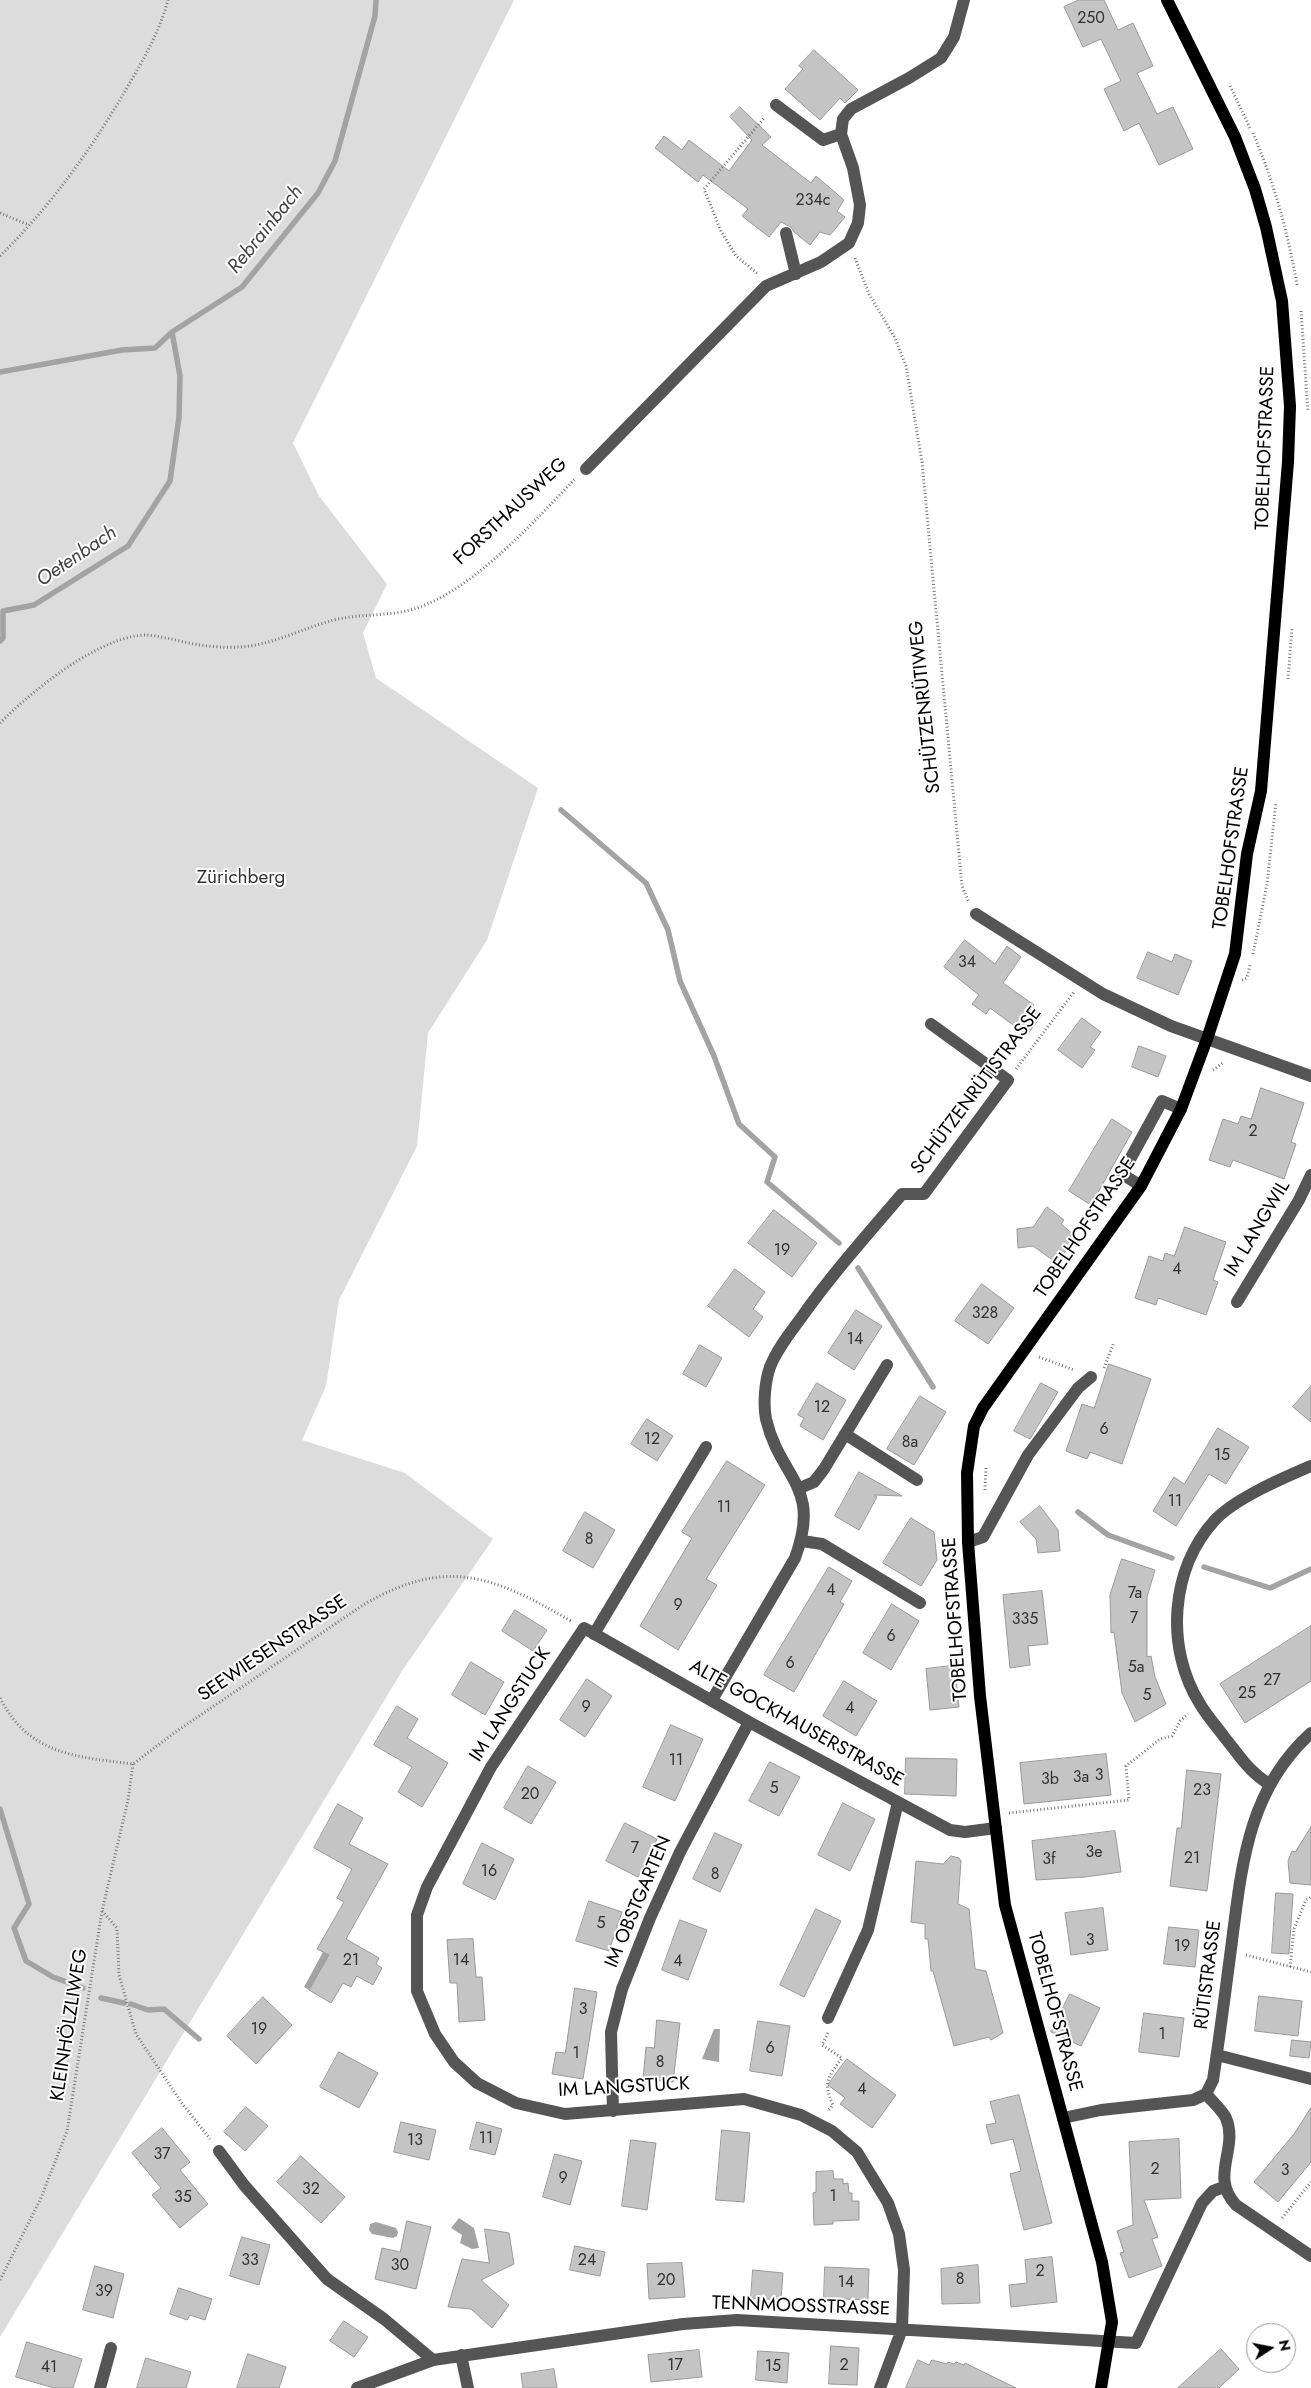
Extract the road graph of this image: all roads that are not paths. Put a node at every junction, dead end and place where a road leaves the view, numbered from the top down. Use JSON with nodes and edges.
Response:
{"nodes":[{"id":1,"x":964,"y":0,"type":"edge"},
{"id":2,"x":1167,"y":0,"type":"edge"},
{"id":3,"x":776,"y":105,"type":"road end"},
{"id":4,"x":841,"y":134,"type":"junction"},
{"id":5,"x":786,"y":233,"type":"dead end"},
{"id":6,"x":796,"y":274,"type":"junction"},
{"id":7,"x":586,"y":468,"type":"road end"},
{"id":8,"x":976,"y":914,"type":"road end"},
{"id":9,"x":931,"y":1024,"type":"dead end"},
{"id":10,"x":1207,"y":1039,"type":"junction"},
{"id":11,"x":1311,"y":1076,"type":"edge"},
{"id":12,"x":1181,"y":1108,"type":"junction"},
{"id":13,"x":1311,"y":1175,"type":"edge"},
{"id":14,"x":1141,"y":1186,"type":"junction"},
{"id":15,"x":1237,"y":1302,"type":"dead end"},
{"id":16,"x":887,"y":1365,"type":"dead end"},
{"id":17,"x":1092,"y":1375,"type":"road end"},
{"id":18,"x":845,"y":1434,"type":"junction"},
{"id":19,"x":706,"y":1447,"type":"dead end"},
{"id":20,"x":1311,"y":1466,"type":"edge"},
{"id":21,"x":917,"y":1480,"type":"dead end"},
{"id":22,"x":800,"y":1488,"type":"junction"},
{"id":23,"x":802,"y":1541,"type":"junction"},
{"id":24,"x":968,"y":1542,"type":"junction"},
{"id":25,"x":920,"y":1603,"type":"dead end"},
{"id":26,"x":589,"y":1631,"type":"junction"},
{"id":27,"x":712,"y":1700,"type":"junction"},
{"id":28,"x":749,"y":1722,"type":"junction"},
{"id":29,"x":1311,"y":1732,"type":"edge"},
{"id":30,"x":1269,"y":1784,"type":"junction"},
{"id":31,"x":898,"y":1802,"type":"junction"},
{"id":32,"x":996,"y":1828,"type":"junction"},
{"id":33,"x":829,"y":2023,"type":"road end"},
{"id":34,"x":1217,"y":2055,"type":"junction"},
{"id":35,"x":1311,"y":2078,"type":"edge"},
{"id":36,"x":1206,"y":2094,"type":"junction"},
{"id":37,"x":612,"y":2111,"type":"junction"},
{"id":38,"x":1063,"y":2118,"type":"junction"},
{"id":39,"x":220,"y":2151,"type":"road end"},
{"id":40,"x":1224,"y":2186,"type":"junction"},
{"id":41,"x":1311,"y":2256,"type":"edge"},
{"id":42,"x":902,"y":2329,"type":"junction"},
{"id":43,"x":1110,"y":2342,"type":"junction"},
{"id":44,"x":111,"y":2348,"type":"dead end"},
{"id":45,"x":461,"y":2355,"type":"junction"},
{"id":46,"x":433,"y":2360,"type":"junction"},
{"id":47,"x":100,"y":2388,"type":"edge"},
{"id":48,"x":357,"y":2388,"type":"edge"},
{"id":49,"x":468,"y":2388,"type":"edge"},
{"id":50,"x":880,"y":2388,"type":"edge"},
{"id":51,"x":1101,"y":2388,"type":"edge"}],
"edges":[{"from":1,"to":4,"type":"street"},
{"from":2,"to":10,"type":"main road","name":"TOBELHOFSTRASSE"},
{"from":3,"to":4,"type":"street"},
{"from":4,"to":6,"type":"street","name":"FORSTHAUSWEG"},
{"from":5,"to":6,"type":"street"},
{"from":6,"to":7,"type":"street","name":"FORSTHAUSWEG"},
{"from":8,"to":10,"type":"street"},
{"from":9,"to":22,"type":"street","name":"SCHÜTZENRÜTISTRASSE"},
{"from":10,"to":11,"type":"street"},
{"from":10,"to":12,"type":"main road","name":"TOBELHOFSTRASSE"},
{"from":12,"to":14,"type":"main road","name":"TOBELHOFSTRASSE"},
{"from":12,"to":14,"type":"street"},
{"from":13,"to":15,"type":"street","name":"IM LANGWIL"},
{"from":14,"to":24,"type":"main road","name":"TOBELHOFSTRASSE"},
{"from":16,"to":18,"type":"street"},
{"from":17,"to":24,"type":"street"},
{"from":18,"to":21,"type":"street"},
{"from":18,"to":22,"type":"street"},
{"from":19,"to":26,"type":"street","name":"IM LANGSTUCK"},
{"from":20,"to":30,"type":"street"},
{"from":22,"to":23,"type":"street","name":"SCHÜTZENRÜTISTRASSE"},
{"from":23,"to":25,"type":"street"},
{"from":23,"to":27,"type":"street","name":"SCHÜTZENRÜTISTRASSE"},
{"from":24,"to":32,"type":"main road","name":"TOBELHOFSTRASSE"},
{"from":26,"to":27,"type":"street","name":"ALTE GOCKHAUSERSTRASSE"},
{"from":26,"to":37,"type":"street","name":"IM LANGSTUCK"},
{"from":27,"to":28,"type":"street","name":"ALTE GOCKHAUSERSTRASSE"},
{"from":28,"to":31,"type":"street","name":"ALTE GOCKHAUSERSTRASSE"},
{"from":28,"to":37,"type":"street","name":"IM OBSTGARTEN"},
{"from":29,"to":30,"type":"street","name":"RÜTISTRASSE"},
{"from":30,"to":34,"type":"street","name":"RÜTISTRASSE"},
{"from":31,"to":32,"type":"street","name":"ALTE GOCKHAUSERSTRASSE"},
{"from":31,"to":33,"type":"street"},
{"from":32,"to":38,"type":"main road","name":"TOBELHOFSTRASSE"},
{"from":34,"to":35,"type":"street"},
{"from":34,"to":36,"type":"street","name":"RÜTISTRASSE"},
{"from":36,"to":38,"type":"street"},
{"from":36,"to":40,"type":"street"},
{"from":37,"to":42,"type":"street","name":"IM LANGSTUCK"},
{"from":38,"to":43,"type":"main road","name":"TOBELHOFSTRASSE"},
{"from":39,"to":46,"type":"street"},
{"from":40,"to":41,"type":"street"},
{"from":40,"to":43,"type":"street","name":"TENNMOOSSTRASSE"},
{"from":42,"to":43,"type":"street","name":"TENNMOOSSTRASSE"},
{"from":42,"to":45,"type":"street","name":"TENNMOOSSTRASSE"},
{"from":42,"to":50,"type":"street","name":"IM LANGSTUCK"},
{"from":43,"to":51,"type":"main road","name":"TOBELHOFSTRASSE"},
{"from":44,"to":47,"type":"street"},
{"from":45,"to":46,"type":"street","name":"TENNMOOSSTRASSE"},
{"from":45,"to":49,"type":"street"},
{"from":46,"to":48,"type":"street","name":"TENNMOOSSTRASSE"}]}
